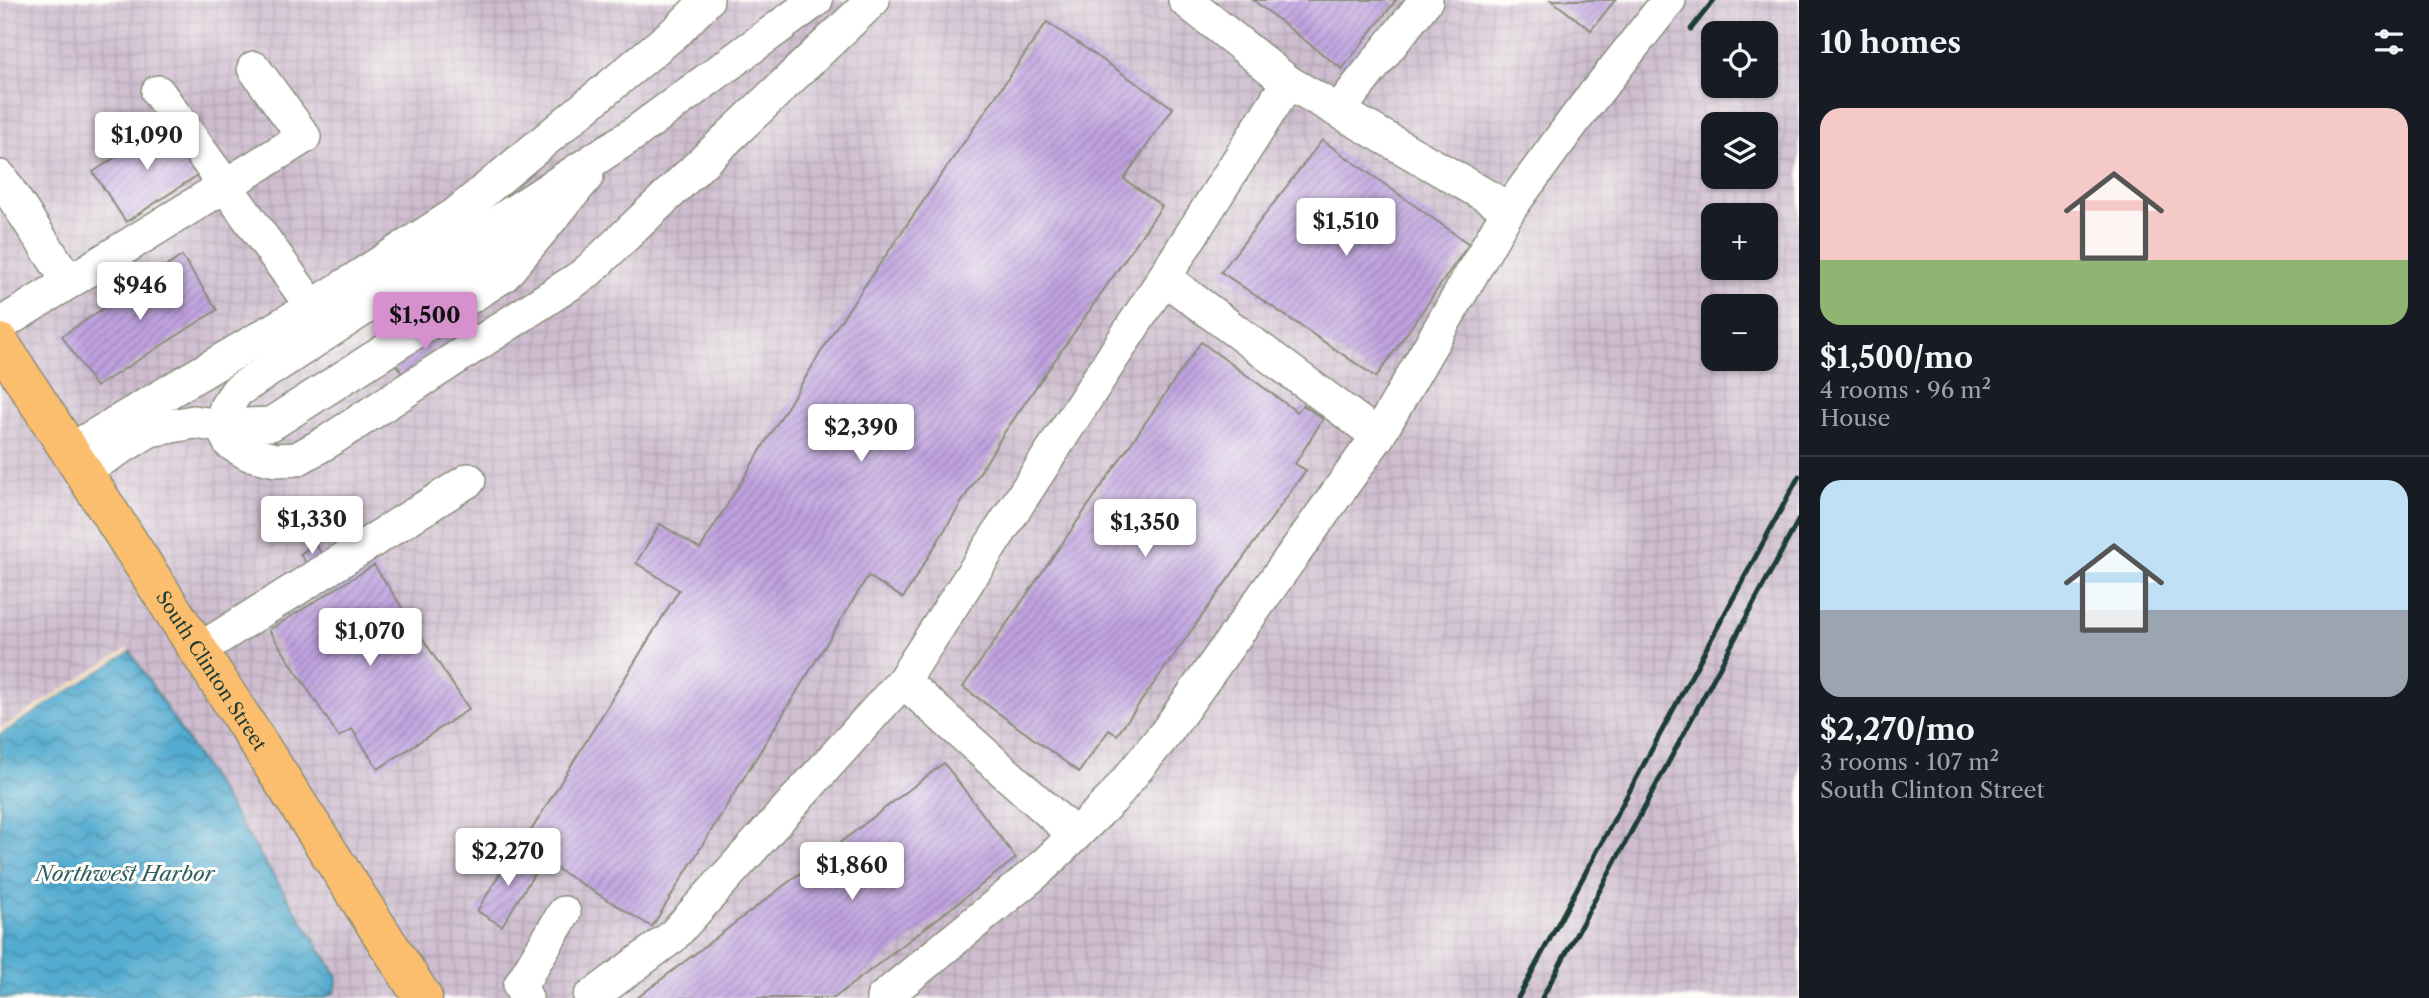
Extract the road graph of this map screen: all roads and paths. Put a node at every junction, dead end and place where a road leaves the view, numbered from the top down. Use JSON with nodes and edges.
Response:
{"nodes":[{"id":1,"x":707,"y":0,"type":"edge"},
{"id":2,"x":816,"y":0,"type":"edge"},
{"id":3,"x":873,"y":0,"type":"edge"},
{"id":4,"x":1185,"y":0,"type":"edge"},
{"id":5,"x":1426,"y":0,"type":"edge"},
{"id":6,"x":1669,"y":0,"type":"edge"},
{"id":7,"x":254,"y":68,"type":"dead end"},
{"id":8,"x":1287,"y":82,"type":"junction"},
{"id":9,"x":158,"y":92,"type":"dead end"},
{"id":10,"x":1338,"y":111,"type":"junction"},
{"id":11,"x":609,"y":150,"type":"junction"},
{"id":12,"x":0,"y":177,"type":"edge"},
{"id":13,"x":225,"y":184,"type":"junction"},
{"id":14,"x":549,"y":189,"type":"junction"},
{"id":15,"x":1509,"y":209,"type":"junction"},
{"id":16,"x":1164,"y":278,"type":"junction"},
{"id":17,"x":69,"y":282,"type":"junction"},
{"id":18,"x":321,"y":319,"type":"junction"},
{"id":19,"x":0,"y":325,"type":"edge"},
{"id":20,"x":0,"y":343,"type":"edge"},
{"id":21,"x":224,"y":416,"type":"junction"},
{"id":22,"x":1378,"y":436,"type":"junction"},
{"id":23,"x":76,"y":461,"type":"junction"},
{"id":24,"x":469,"y":480,"type":"dead end"},
{"id":25,"x":199,"y":650,"type":"junction"},
{"id":26,"x":903,"y":681,"type":"junction"},
{"id":27,"x":1075,"y":835,"type":"junction"},
{"id":28,"x":564,"y":913,"type":"dead end"},
{"id":29,"x":895,"y":994,"type":"edge"},
{"id":30,"x":423,"y":998,"type":"edge"},
{"id":31,"x":526,"y":998,"type":"edge"},
{"id":32,"x":590,"y":998,"type":"edge"}],
"edges":[{"from":1,"to":18,"type":"lane"},
{"from":2,"to":11,"type":"lane"},
{"from":3,"to":21,"type":"lane"},
{"from":4,"to":8,"type":"lane"},
{"from":5,"to":10,"type":"lane"},
{"from":6,"to":15,"type":"lane"},
{"from":7,"to":13,"type":"lane"},
{"from":8,"to":10,"type":"lane"},
{"from":8,"to":16,"type":"lane"},
{"from":9,"to":13,"type":"lane"},
{"from":10,"to":15,"type":"lane"},
{"from":11,"to":14,"type":"lane"},
{"from":11,"to":21,"type":"lane"},
{"from":12,"to":17,"type":"lane"},
{"from":13,"to":17,"type":"lane"},
{"from":13,"to":18,"type":"lane"},
{"from":14,"to":18,"type":"lane"},
{"from":14,"to":21,"type":"lane"},
{"from":15,"to":22,"type":"lane"},
{"from":16,"to":22,"type":"lane"},
{"from":16,"to":26,"type":"lane"},
{"from":17,"to":19,"type":"lane"},
{"from":18,"to":21,"type":"lane"},
{"from":18,"to":23,"type":"lane"},
{"from":20,"to":23,"type":"main road","name":"South Clinton Street"},
{"from":21,"to":23,"type":"lane"},
{"from":22,"to":27,"type":"lane"},
{"from":23,"to":25,"type":"main road","name":"South Clinton Street"},
{"from":24,"to":25,"type":"lane"},
{"from":25,"to":30,"type":"main road","name":"South Clinton Street"},
{"from":26,"to":27,"type":"lane"},
{"from":26,"to":32,"type":"lane"},
{"from":27,"to":29,"type":"lane"},
{"from":28,"to":31,"type":"lane"}]}
